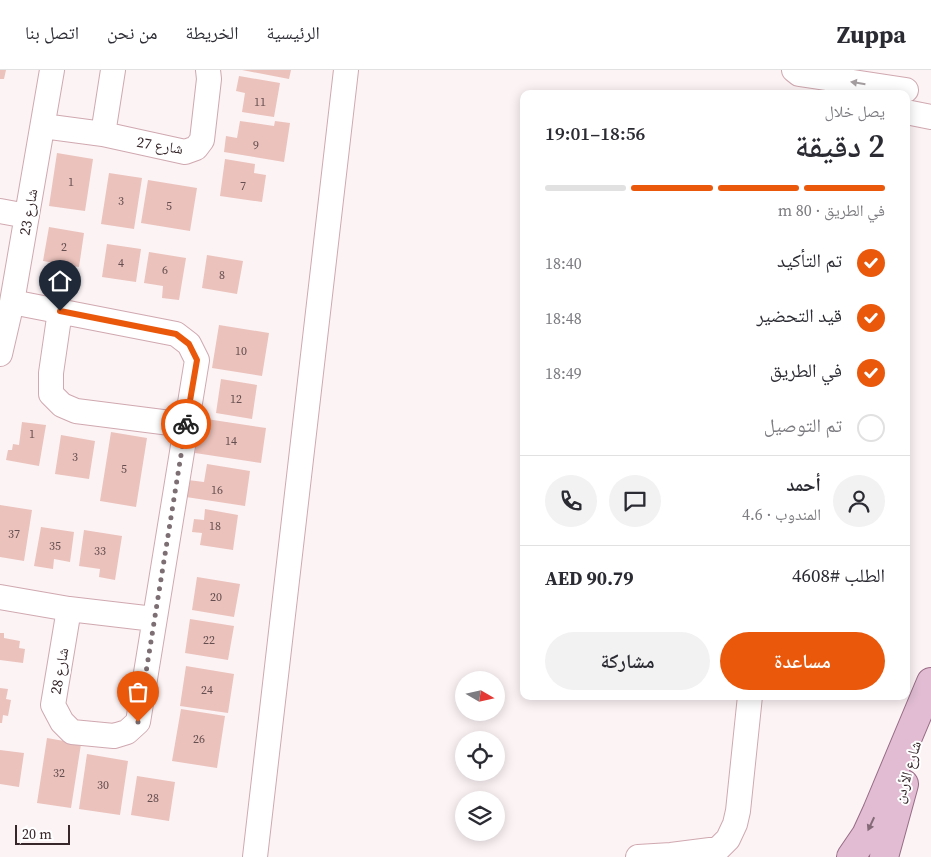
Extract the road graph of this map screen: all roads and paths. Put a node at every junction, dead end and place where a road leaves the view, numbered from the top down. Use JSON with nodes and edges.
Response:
{"nodes":[{"id":1,"x":52,"y":70,"type":"edge"},
{"id":2,"x":113,"y":70,"type":"edge"},
{"id":3,"x":208,"y":70,"type":"edge"},
{"id":4,"x":346,"y":70,"type":"edge"},
{"id":5,"x":794,"y":70,"type":"edge"},
{"id":6,"x":894,"y":90,"type":"edge"},
{"id":7,"x":910,"y":96,"type":"edge"},
{"id":8,"x":931,"y":117,"type":"edge"},
{"id":9,"x":43,"y":126,"type":"junction"},
{"id":10,"x":104,"y":134,"type":"junction"},
{"id":11,"x":0,"y":211,"type":"edge"},
{"id":12,"x":27,"y":216,"type":"junction"},
{"id":13,"x":12,"y":302,"type":"junction"},
{"id":14,"x":60,"y":311,"type":"junction"},
{"id":15,"x":0,"y":354,"type":"edge"},
{"id":16,"x":186,"y":426,"type":"junction"},
{"id":17,"x":0,"y":597,"type":"edge"},
{"id":18,"x":69,"y":609,"type":"junction"},
{"id":19,"x":154,"y":619,"type":"junction"},
{"id":20,"x":931,"y":682,"type":"edge"},
{"id":21,"x":931,"y":687,"type":"edge"},
{"id":22,"x":750,"y":700,"type":"edge"},
{"id":23,"x":255,"y":857,"type":"edge"},
{"id":24,"x":638,"y":857,"type":"edge"},
{"id":25,"x":851,"y":857,"type":"edge"},
{"id":26,"x":884,"y":857,"type":"edge"}],
"edges":[{"from":1,"to":9,"type":"street","name":"شارع 23"},
{"from":2,"to":10,"type":"street"},
{"from":3,"to":10,"type":"street","name":"شارع 27"},
{"from":4,"to":23,"type":"street"},
{"from":6,"to":5,"type":"street","one_way":true},
{"from":7,"to":8,"type":"street"},
{"from":9,"to":10,"type":"street","name":"شارع 27"},
{"from":9,"to":12,"type":"street","name":"شارع 23"},
{"from":11,"to":12,"type":"street"},
{"from":12,"to":13,"type":"street","name":"شارع 23"},
{"from":13,"to":14,"type":"street","name":"شارع 28"},
{"from":13,"to":15,"type":"street","name":"شارع 23"},
{"from":14,"to":16,"type":"street","name":"شارع 28"},
{"from":14,"to":16,"type":"street"},
{"from":16,"to":19,"type":"street","name":"شارع 28"},
{"from":17,"to":18,"type":"street"},
{"from":18,"to":19,"type":"street"},
{"from":18,"to":19,"type":"street","name":"شارع 28"},
{"from":20,"to":25,"type":"main road","one_way":true},
{"from":21,"to":26,"type":"main road","name":"شارع الأردن"},
{"from":22,"to":24,"type":"street"}]}
